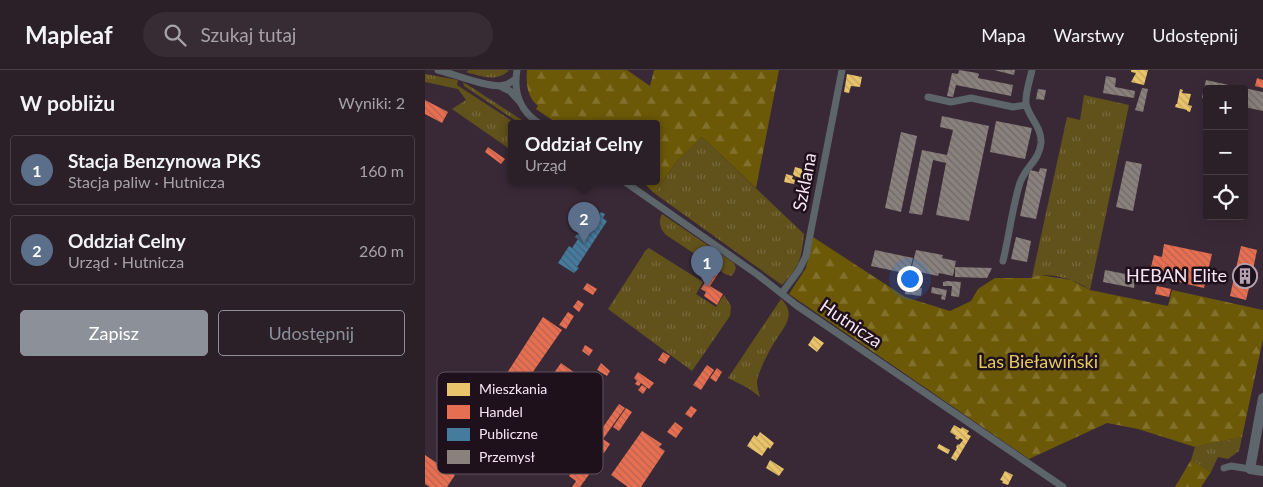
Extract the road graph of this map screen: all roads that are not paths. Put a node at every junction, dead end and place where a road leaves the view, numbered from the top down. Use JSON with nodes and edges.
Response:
{"nodes":[{"id":1,"x":438,"y":70,"type":"edge"},
{"id":2,"x":517,"y":70,"type":"edge"},
{"id":3,"x":842,"y":70,"type":"edge"},
{"id":4,"x":1032,"y":70,"type":"edge"},
{"id":5,"x":516,"y":79,"type":"junction"},
{"id":6,"x":498,"y":86,"type":"junction"},
{"id":7,"x":928,"y":97,"type":"dead end"},
{"id":8,"x":1027,"y":105,"type":"junction"},
{"id":9,"x":522,"y":106,"type":"junction"},
{"id":10,"x":534,"y":120,"type":"edge"},
{"id":11,"x":629,"y":185,"type":"edge"},
{"id":12,"x":1003,"y":261,"type":"dead end"},
{"id":13,"x":782,"y":293,"type":"junction"},
{"id":14,"x":1263,"y":398,"type":"edge"},
{"id":15,"x":1223,"y":468,"type":"dead end"},
{"id":16,"x":1250,"y":469,"type":"junction"},
{"id":17,"x":1263,"y":471,"type":"edge"},
{"id":18,"x":1063,"y":487,"type":"edge"}],
"edges":[{"from":1,"to":6,"type":"street"},
{"from":2,"to":5,"type":"street"},
{"from":3,"to":13,"type":"street","name":"Szklana"},
{"from":4,"to":8,"type":"street"},
{"from":5,"to":6,"type":"street"},
{"from":5,"to":9,"type":"street"},
{"from":6,"to":9,"type":"street"},
{"from":7,"to":8,"type":"street"},
{"from":8,"to":12,"type":"street"},
{"from":9,"to":10,"type":"street"},
{"from":11,"to":13,"type":"street","name":"Hutnicza"},
{"from":13,"to":18,"type":"street","name":"Hutnicza"},
{"from":14,"to":16,"type":"street"},
{"from":15,"to":16,"type":"street"},
{"from":16,"to":17,"type":"street"}]}
